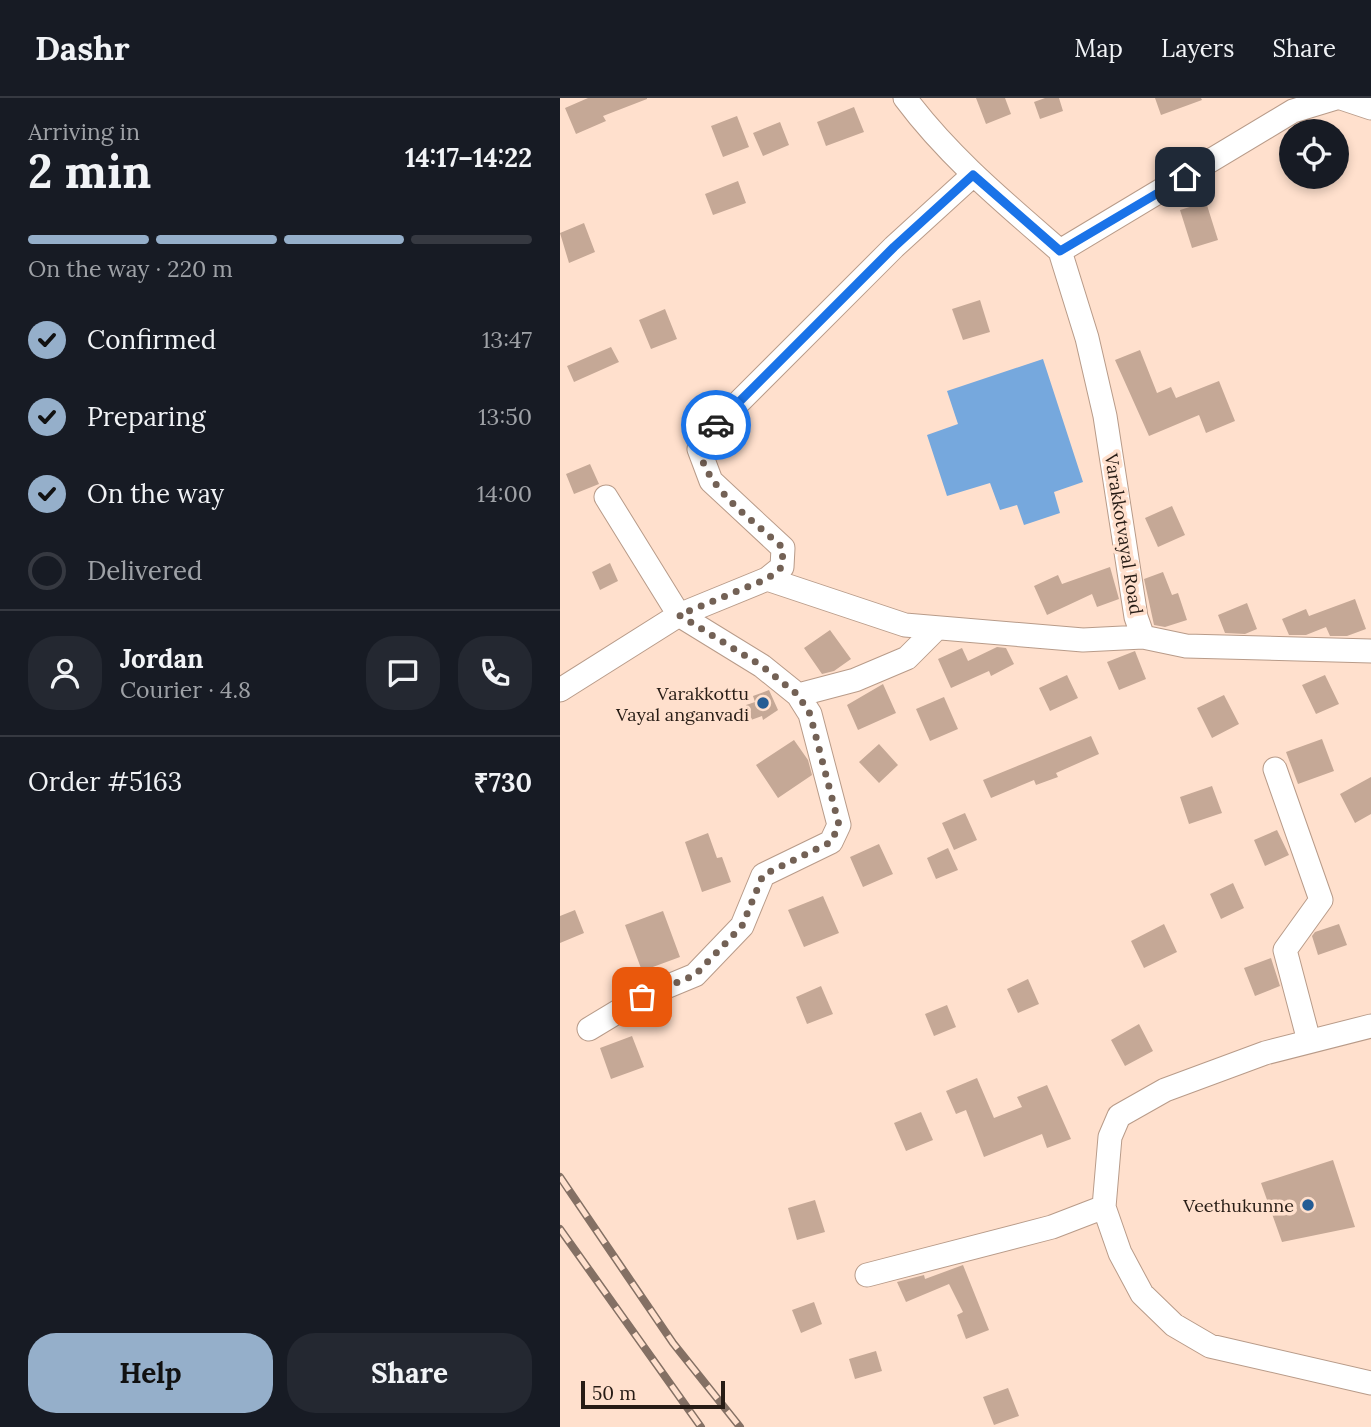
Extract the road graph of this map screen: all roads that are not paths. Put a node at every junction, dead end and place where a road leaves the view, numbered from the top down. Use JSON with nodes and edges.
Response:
{"nodes":[{"id":1,"x":905,"y":98,"type":"edge"},
{"id":2,"x":1339,"y":98,"type":"edge"},
{"id":3,"x":1371,"y":108,"type":"edge"},
{"id":4,"x":973,"y":175,"type":"junction"},
{"id":5,"x":1060,"y":251,"type":"junction"},
{"id":6,"x":606,"y":497,"type":"dead end"},
{"id":7,"x":767,"y":579,"type":"junction"},
{"id":8,"x":679,"y":615,"type":"junction"},
{"id":9,"x":936,"y":629,"type":"junction"},
{"id":10,"x":1143,"y":637,"type":"junction"},
{"id":11,"x":1371,"y":652,"type":"edge"},
{"id":12,"x":560,"y":690,"type":"edge"},
{"id":13,"x":798,"y":695,"type":"junction"},
{"id":14,"x":1275,"y":769,"type":"dead end"},
{"id":15,"x":1371,"y":1026,"type":"edge"},
{"id":16,"x":589,"y":1029,"type":"dead end"},
{"id":17,"x":1309,"y":1041,"type":"junction"},
{"id":18,"x":1104,"y":1207,"type":"junction"},
{"id":19,"x":867,"y":1275,"type":"dead end"},
{"id":20,"x":1371,"y":1383,"type":"edge"}],
"edges":[{"from":1,"to":4,"type":"street"},
{"from":2,"to":3,"type":"street"},
{"from":2,"to":5,"type":"street"},
{"from":4,"to":5,"type":"street"},
{"from":4,"to":7,"type":"street"},
{"from":5,"to":10,"type":"street","name":"Varakkotvayal Road"},
{"from":6,"to":8,"type":"street"},
{"from":7,"to":8,"type":"street"},
{"from":7,"to":9,"type":"street"},
{"from":8,"to":12,"type":"street"},
{"from":8,"to":13,"type":"street"},
{"from":9,"to":10,"type":"street"},
{"from":9,"to":13,"type":"street"},
{"from":10,"to":11,"type":"street","name":"Varakkotvayal Road"},
{"from":13,"to":16,"type":"street"},
{"from":14,"to":17,"type":"street"},
{"from":15,"to":17,"type":"street"},
{"from":17,"to":18,"type":"street"},
{"from":18,"to":19,"type":"street"},
{"from":18,"to":20,"type":"street"}]}
